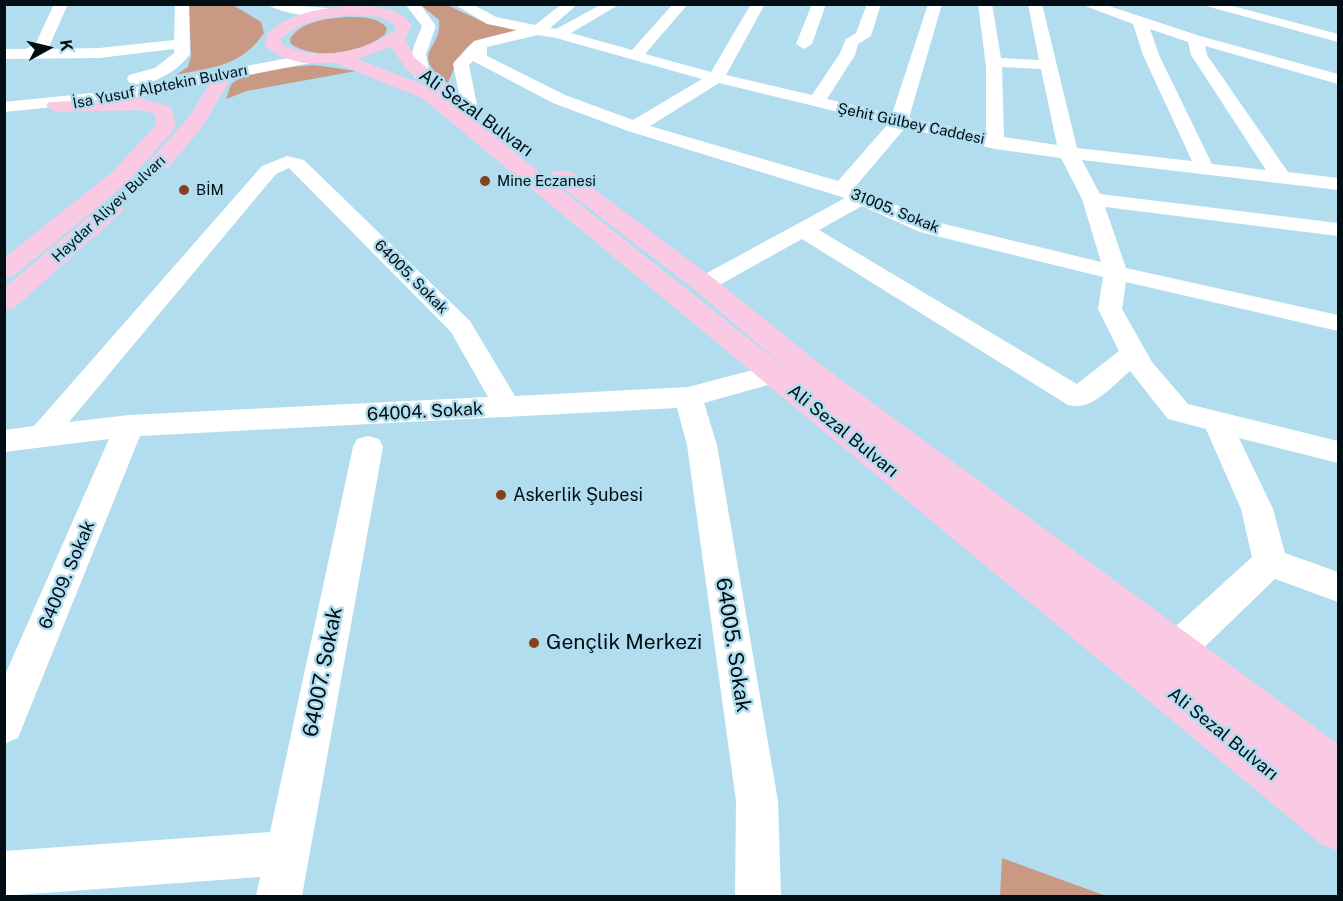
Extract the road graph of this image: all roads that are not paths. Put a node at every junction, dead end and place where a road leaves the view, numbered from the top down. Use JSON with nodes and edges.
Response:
{"nodes":[{"id":1,"x":61,"y":4,"type":"edge"},
{"id":2,"x":182,"y":4,"type":"edge"},
{"id":3,"x":289,"y":4,"type":"edge"},
{"id":4,"x":365,"y":4,"type":"edge"},
{"id":5,"x":412,"y":4,"type":"edge"},
{"id":6,"x":461,"y":4,"type":"edge"},
{"id":7,"x":505,"y":4,"type":"edge"},
{"id":8,"x":570,"y":4,"type":"edge"},
{"id":9,"x":613,"y":4,"type":"edge"},
{"id":10,"x":681,"y":4,"type":"edge"},
{"id":11,"x":758,"y":4,"type":"edge"},
{"id":12,"x":819,"y":4,"type":"edge"},
{"id":13,"x":874,"y":4,"type":"edge"},
{"id":14,"x":935,"y":4,"type":"edge"},
{"id":15,"x":985,"y":4,"type":"edge"},
{"id":16,"x":1035,"y":4,"type":"edge"},
{"id":17,"x":1087,"y":4,"type":"edge"},
{"id":18,"x":1206,"y":4,"type":"edge"},
{"id":19,"x":267,"y":6,"type":"edge"},
{"id":20,"x":331,"y":9,"type":"edge"},
{"id":21,"x":396,"y":20,"type":"edge"},
{"id":22,"x":492,"y":21,"type":"junction"},
{"id":23,"x":1140,"y":22,"type":"junction"},
{"id":24,"x":538,"y":30,"type":"junction"},
{"id":25,"x":558,"y":34,"type":"junction"},
{"id":26,"x":276,"y":36,"type":"junction"},
{"id":27,"x":1338,"y":38,"type":"edge"},
{"id":28,"x":1195,"y":39,"type":"junction"},
{"id":29,"x":182,"y":44,"type":"junction"},
{"id":30,"x":480,"y":44,"type":"junction"},
{"id":31,"x":804,"y":44,"type":"dead end"},
{"id":32,"x":4,"y":54,"type":"edge"},
{"id":33,"x":27,"y":54,"type":"junction"},
{"id":34,"x":635,"y":56,"type":"junction"},
{"id":35,"x":325,"y":58,"type":"junction"},
{"id":36,"x":994,"y":62,"type":"junction"},
{"id":37,"x":1049,"y":65,"type":"junction"},
{"id":38,"x":422,"y":75,"type":"junction"},
{"id":39,"x":223,"y":77,"type":"junction"},
{"id":40,"x":716,"y":78,"type":"junction"},
{"id":41,"x":1338,"y":79,"type":"edge"},
{"id":42,"x":4,"y":95,"type":"edge"},
{"id":43,"x":48,"y":100,"type":"junction"},
{"id":44,"x":816,"y":103,"type":"junction"},
{"id":45,"x":468,"y":105,"type":"junction"},
{"id":46,"x":4,"y":107,"type":"edge"},
{"id":47,"x":206,"y":108,"type":"junction"},
{"id":48,"x":164,"y":111,"type":"junction"},
{"id":49,"x":900,"y":123,"type":"junction"},
{"id":50,"x":635,"y":127,"type":"junction"},
{"id":51,"x":995,"y":142,"type":"junction"},
{"id":52,"x":1068,"y":153,"type":"junction"},
{"id":53,"x":1205,"y":169,"type":"junction"},
{"id":54,"x":1282,"y":178,"type":"junction"},
{"id":55,"x":1338,"y":184,"type":"edge"},
{"id":56,"x":851,"y":194,"type":"junction"},
{"id":57,"x":1092,"y":199,"type":"junction"},
{"id":58,"x":1338,"y":229,"type":"edge"},
{"id":59,"x":803,"y":230,"type":"junction"},
{"id":60,"x":4,"y":271,"type":"edge"},
{"id":61,"x":1116,"y":273,"type":"junction"},
{"id":62,"x":704,"y":284,"type":"junction"},
{"id":63,"x":4,"y":302,"type":"edge"},
{"id":64,"x":1338,"y":322,"type":"edge"},
{"id":65,"x":1134,"y":352,"type":"junction"},
{"id":66,"x":772,"y":374,"type":"junction"},
{"id":67,"x":688,"y":397,"type":"junction"},
{"id":68,"x":508,"y":408,"type":"junction"},
{"id":69,"x":1218,"y":424,"type":"junction"},
{"id":70,"x":129,"y":426,"type":"junction"},
{"id":71,"x":4,"y":428,"type":"edge"},
{"id":72,"x":47,"y":429,"type":"junction"},
{"id":73,"x":75,"y":432,"type":"junction"},
{"id":74,"x":4,"y":441,"type":"edge"},
{"id":75,"x":368,"y":447,"type":"dead end"},
{"id":76,"x":1338,"y":452,"type":"edge"},
{"id":77,"x":1270,"y":562,"type":"junction"},
{"id":78,"x":1338,"y":587,"type":"edge"},
{"id":79,"x":1177,"y":649,"type":"junction"},
{"id":80,"x":4,"y":724,"type":"edge"},
{"id":81,"x":1338,"y":772,"type":"edge"},
{"id":82,"x":1338,"y":827,"type":"edge"},
{"id":83,"x":288,"y":853,"type":"junction"},
{"id":84,"x":4,"y":874,"type":"edge"},
{"id":85,"x":279,"y":897,"type":"edge"},
{"id":86,"x":758,"y":897,"type":"edge"}],
"edges":[{"from":1,"to":33,"type":"street"},
{"from":2,"to":29,"type":"street"},
{"from":3,"to":20,"type":"street"},
{"from":4,"to":20,"type":"main road"},
{"from":5,"to":38,"type":"street"},
{"from":6,"to":22,"type":"street","name":"Şehit Gülbey Caddesi"},
{"from":7,"to":22,"type":"street"},
{"from":8,"to":24,"type":"street"},
{"from":9,"to":25,"type":"street"},
{"from":10,"to":34,"type":"street"},
{"from":11,"to":40,"type":"street"},
{"from":12,"to":31,"type":"street"},
{"from":13,"to":44,"type":"street"},
{"from":14,"to":49,"type":"street"},
{"from":15,"to":36,"type":"street"},
{"from":16,"to":37,"type":"street"},
{"from":17,"to":23,"type":"street"},
{"from":18,"to":27,"type":"street"},
{"from":19,"to":20,"type":"street"},
{"from":19,"to":26,"type":"street"},
{"from":20,"to":21,"type":"main road"},
{"from":20,"to":26,"type":"main road"},
{"from":21,"to":35,"type":"main road"},
{"from":21,"to":38,"type":"main road","name":"Ali Sezal Bulvarı"},
{"from":22,"to":24,"type":"street","name":"Şehit Gülbey Caddesi"},
{"from":23,"to":28,"type":"street"},
{"from":23,"to":53,"type":"street"},
{"from":24,"to":25,"type":"street","name":"Şehit Gülbey Caddesi"},
{"from":24,"to":30,"type":"street"},
{"from":25,"to":34,"type":"street","name":"Şehit Gülbey Caddesi"},
{"from":26,"to":35,"type":"main road"},
{"from":26,"to":43,"type":"street","name":"İsa Yusuf Alptekin Bulvarı"},
{"from":28,"to":41,"type":"street"},
{"from":28,"to":54,"type":"street"},
{"from":29,"to":33,"type":"street"},
{"from":29,"to":43,"type":"street"},
{"from":30,"to":45,"type":"street"},
{"from":30,"to":50,"type":"street","name":"31005. Sokak"},
{"from":32,"to":33,"type":"street"},
{"from":34,"to":40,"type":"street","name":"Şehit Gülbey Caddesi"},
{"from":35,"to":39,"type":"street","name":"İsa Yusuf Alptekin Bulvarı"},
{"from":35,"to":66,"type":"main road","name":"Ali Sezal Bulvarı"},
{"from":36,"to":37,"type":"street"},
{"from":36,"to":51,"type":"street"},
{"from":37,"to":52,"type":"street"},
{"from":38,"to":45,"type":"main road","name":"Ali Sezal Bulvarı"},
{"from":39,"to":43,"type":"street","name":"İsa Yusuf Alptekin Bulvarı"},
{"from":39,"to":47,"type":"main road","name":"Haydar Aliyev Bulvarı"},
{"from":40,"to":44,"type":"street","name":"Şehit Gülbey Caddesi"},
{"from":40,"to":50,"type":"street"},
{"from":42,"to":43,"type":"street","name":"İsa Yusuf Alptekin Bulvarı"},
{"from":43,"to":46,"type":"street","name":"İsa Yusuf Alptekin Bulvarı"},
{"from":43,"to":48,"type":"main road"},
{"from":44,"to":49,"type":"street","name":"Şehit Gülbey Caddesi"},
{"from":45,"to":62,"type":"main road","name":"Ali Sezal Bulvarı"},
{"from":47,"to":48,"type":"main road"},
{"from":47,"to":63,"type":"main road","name":"Haydar Aliyev Bulvarı"},
{"from":48,"to":60,"type":"main road","name":"Haydar Aliyev Bulvarı"},
{"from":49,"to":51,"type":"street","name":"Şehit Gülbey Caddesi"},
{"from":49,"to":56,"type":"street"},
{"from":50,"to":56,"type":"street","name":"31005. Sokak"},
{"from":51,"to":52,"type":"street","name":"Şehit Gülbey Caddesi"},
{"from":52,"to":53,"type":"street","name":"Şehit Gülbey Caddesi"},
{"from":52,"to":57,"type":"street"},
{"from":53,"to":54,"type":"street","name":"Şehit Gülbey Caddesi"},
{"from":54,"to":55,"type":"street","name":"Şehit Gülbey Caddesi"},
{"from":56,"to":59,"type":"street"},
{"from":56,"to":61,"type":"street","name":"31005. Sokak"},
{"from":57,"to":58,"type":"street"},
{"from":57,"to":61,"type":"street"},
{"from":59,"to":62,"type":"street"},
{"from":59,"to":65,"type":"street"},
{"from":61,"to":64,"type":"street","name":"31005. Sokak"},
{"from":61,"to":65,"type":"street"},
{"from":62,"to":79,"type":"main road","name":"Ali Sezal Bulvarı"},
{"from":65,"to":69,"type":"street"},
{"from":66,"to":67,"type":"street","name":"64004. Sokak"},
{"from":66,"to":82,"type":"main road","name":"Ali Sezal Bulvarı"},
{"from":67,"to":68,"type":"street","name":"64004. Sokak"},
{"from":67,"to":86,"type":"street","name":"64005. Sokak"},
{"from":68,"to":70,"type":"street","name":"64004. Sokak"},
{"from":68,"to":72,"type":"street","name":"64005. Sokak"},
{"from":69,"to":76,"type":"street"},
{"from":69,"to":77,"type":"street"},
{"from":70,"to":73,"type":"street","name":"64004. Sokak"},
{"from":70,"to":80,"type":"street","name":"64009. Sokak"},
{"from":71,"to":72,"type":"street","name":"64004. Sokak"},
{"from":72,"to":73,"type":"street","name":"64004. Sokak"},
{"from":73,"to":74,"type":"street","name":"64004. Sokak"},
{"from":75,"to":83,"type":"street","name":"64007. Sokak"},
{"from":77,"to":78,"type":"street"},
{"from":77,"to":79,"type":"street"},
{"from":79,"to":81,"type":"main road","name":"Ali Sezal Bulvarı"},
{"from":83,"to":84,"type":"street"},
{"from":83,"to":85,"type":"street","name":"64007. Sokak"}]}
